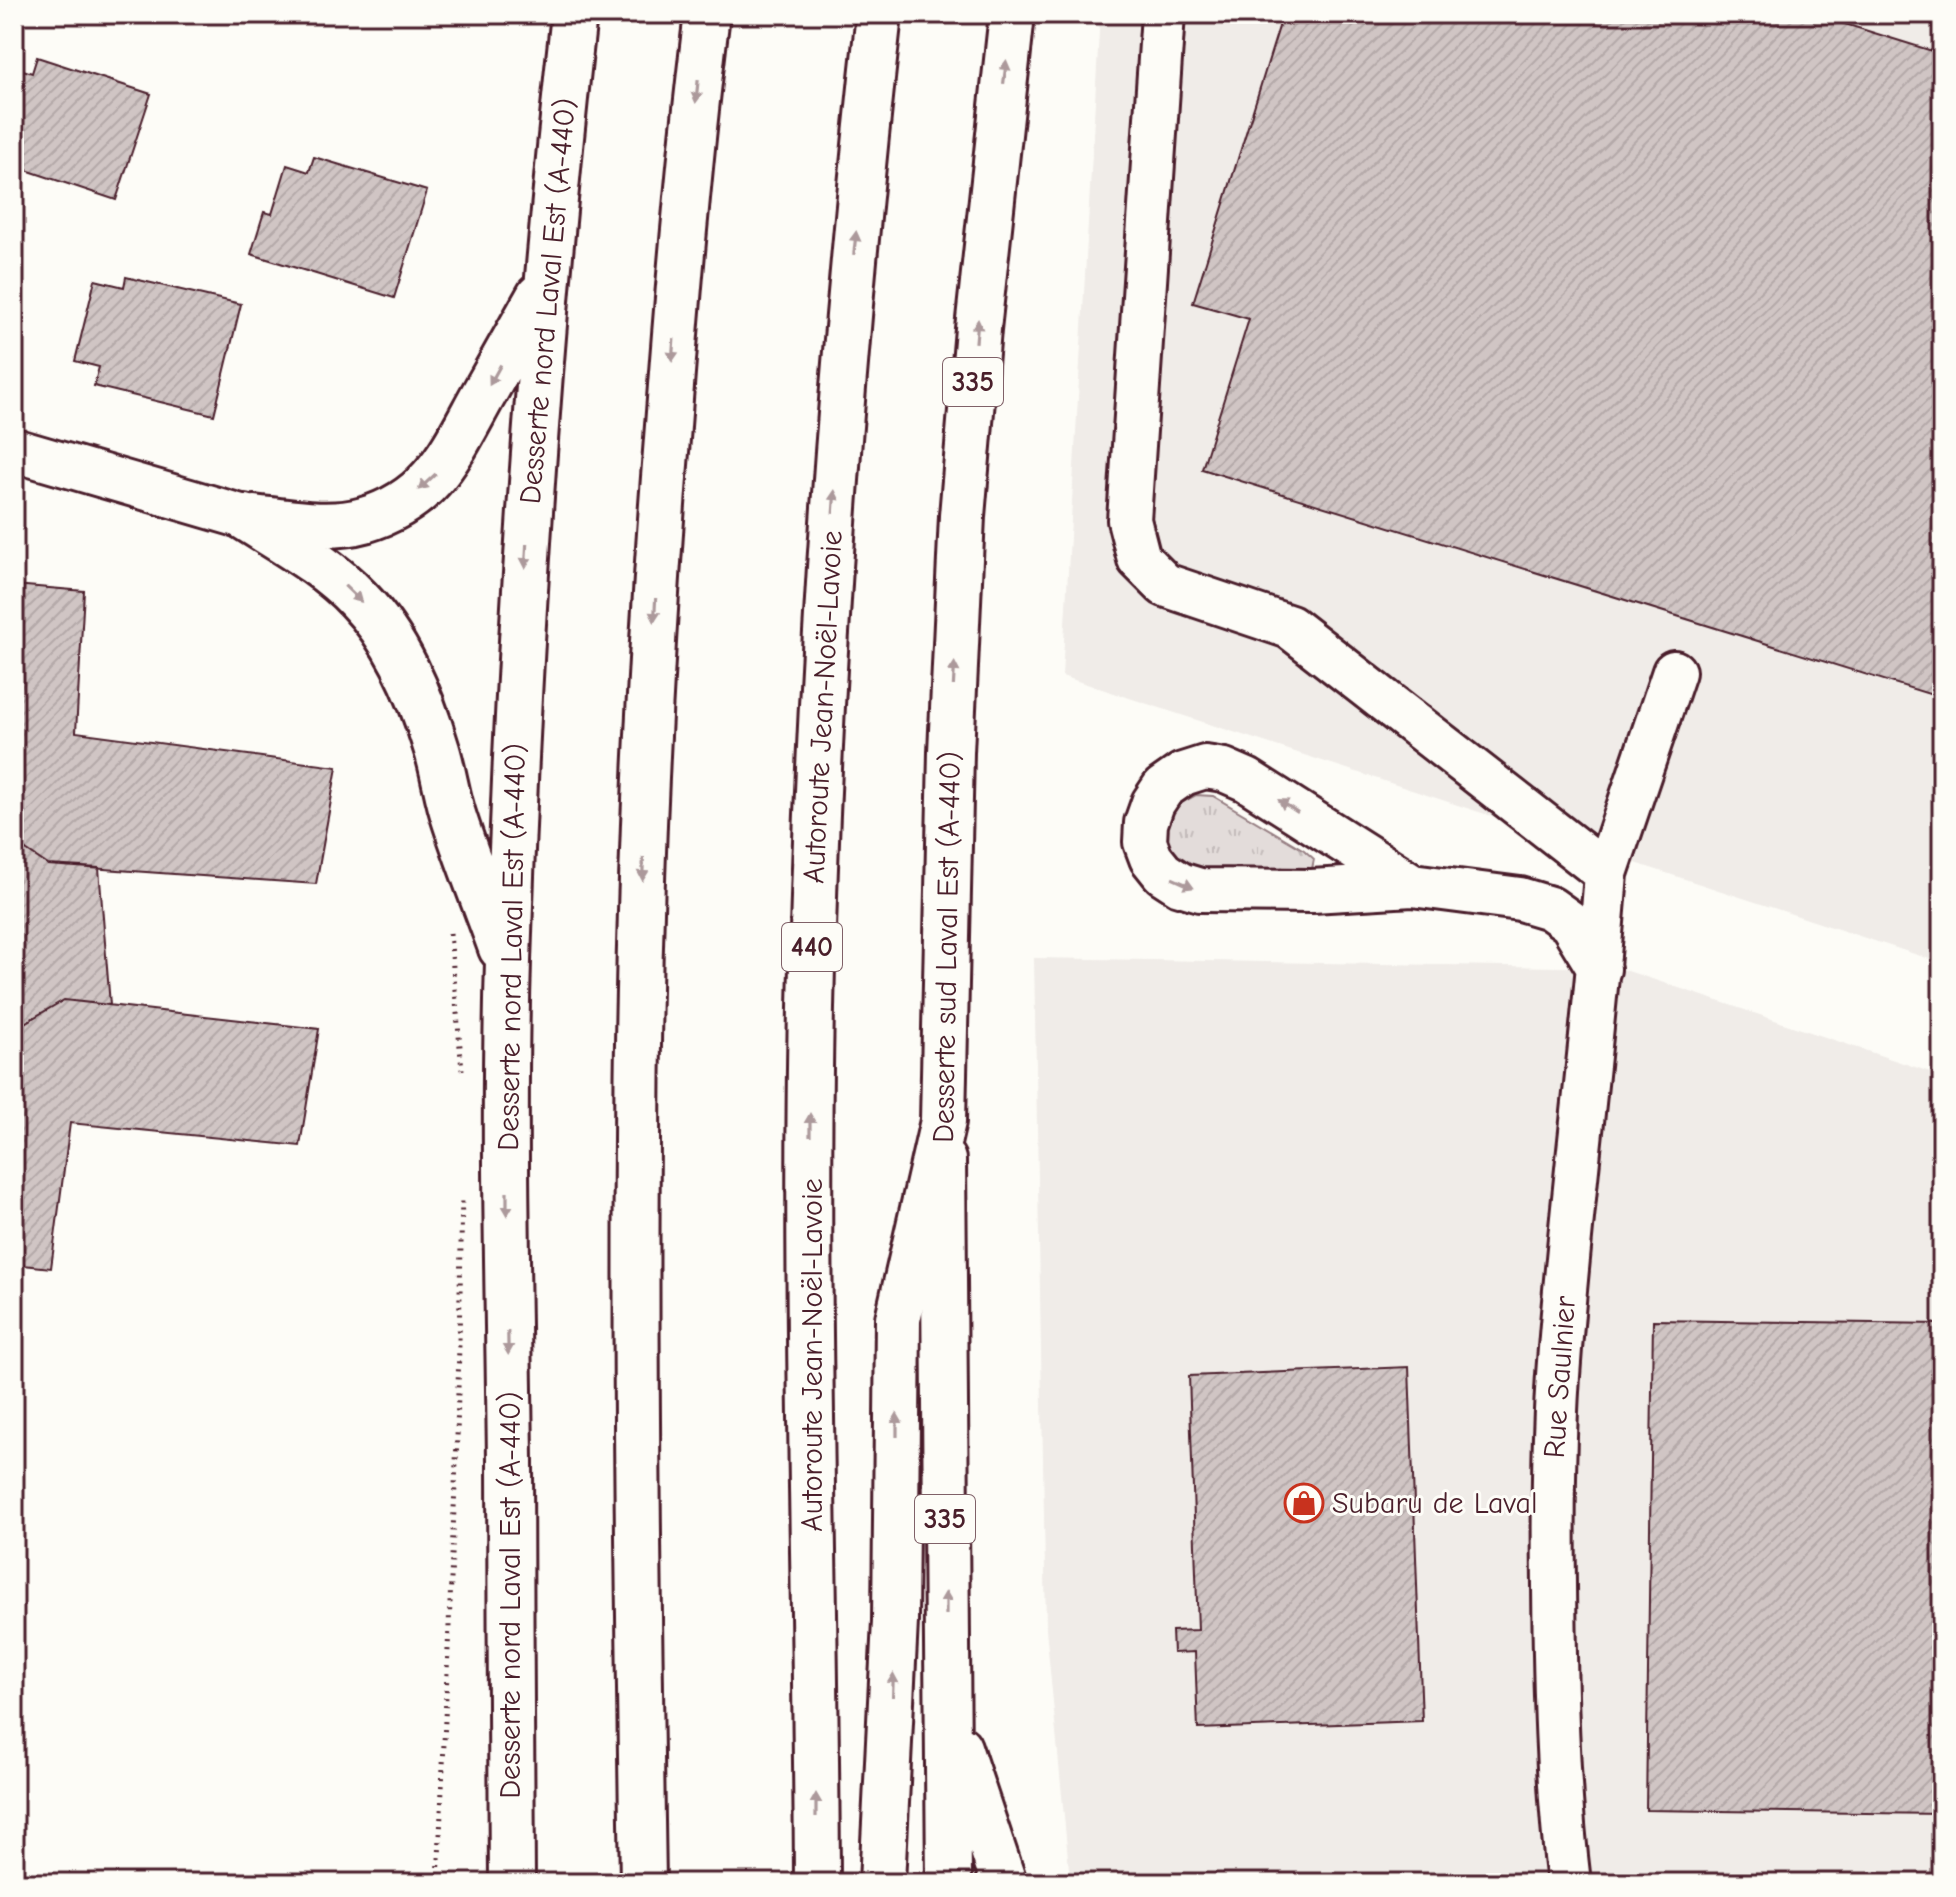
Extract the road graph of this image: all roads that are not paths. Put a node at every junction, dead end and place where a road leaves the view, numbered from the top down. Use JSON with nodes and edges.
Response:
{"nodes":[{"id":1,"x":574,"y":14,"type":"edge"},
{"id":2,"x":707,"y":14,"type":"edge"},
{"id":3,"x":879,"y":14,"type":"edge"},
{"id":4,"x":1012,"y":14,"type":"edge"},
{"id":5,"x":1163,"y":14,"type":"edge"},
{"id":6,"x":547,"y":282,"type":"junction"},
{"id":7,"x":14,"y":450,"type":"edge"},
{"id":8,"x":244,"y":517,"type":"junction"},
{"id":9,"x":1674,"y":672,"type":"dead end"},
{"id":10,"x":1354,"y":848,"type":"junction"},
{"id":11,"x":1606,"y":873,"type":"junction"},
{"id":12,"x":1412,"y":885,"type":"junction"},
{"id":13,"x":1349,"y":888,"type":"junction"},
{"id":14,"x":508,"y":966,"type":"junction"},
{"id":15,"x":1599,"y":969,"type":"junction"},
{"id":16,"x":943,"y":1121,"type":"junction"},
{"id":17,"x":946,"y":1709,"type":"junction"},
{"id":18,"x":511,"y":1810,"type":"junction"},
{"id":19,"x":498,"y":1883,"type":"edge"},
{"id":20,"x":512,"y":1883,"type":"edge"},
{"id":21,"x":643,"y":1883,"type":"edge"},
{"id":22,"x":817,"y":1883,"type":"edge"},
{"id":23,"x":882,"y":1883,"type":"edge"},
{"id":24,"x":949,"y":1883,"type":"edge"},
{"id":25,"x":1004,"y":1883,"type":"edge"},
{"id":26,"x":1569,"y":1883,"type":"edge"}],
"edges":[{"from":1,"to":6,"type":"main road","name":"Desserte nord Laval Est (A-440)"},
{"from":2,"to":21,"type":"main road","one_way":true},
{"from":22,"to":3,"type":"main road","name":"Autoroute Jean-Noël-Lavoie","number":"440","one_way":true},
{"from":16,"to":4,"type":"main road","name":"Desserte sud Laval Est (A-440)","number":"335","one_way":true},
{"from":5,"to":11,"type":"street"},
{"from":6,"to":8,"type":"main road","one_way":true},
{"from":6,"to":14,"type":"main road","name":"Desserte nord Laval Est (A-440)","one_way":true},
{"from":7,"to":8,"type":"street"},
{"from":8,"to":14,"type":"main road","one_way":true},
{"from":9,"to":11,"type":"street","name":"Rue Saulnier"},
{"from":10,"to":12,"type":"street"},
{"from":10,"to":13,"type":"street"},
{"from":10,"to":13,"type":"street","one_way":true},
{"from":11,"to":15,"type":"street","name":"Rue Saulnier"},
{"from":12,"to":13,"type":"street"},
{"from":12,"to":15,"type":"street"},
{"from":14,"to":18,"type":"main road","name":"Desserte nord Laval Est (A-440)","one_way":true},
{"from":15,"to":26,"type":"street","name":"Rue Saulnier"},
{"from":17,"to":16,"type":"main road","name":"Desserte sud Laval Est (A-440)","number":"335","one_way":true},
{"from":23,"to":16,"type":"main road","one_way":true},
{"from":17,"to":24,"type":"main road","name":"Desserte sud Laval Est (A-440)","number":"335"},
{"from":17,"to":25,"type":"main road"},
{"from":18,"to":19,"type":"main road"},
{"from":18,"to":20,"type":"main road","name":"Desserte nord Laval Est (A-440)"}]}
